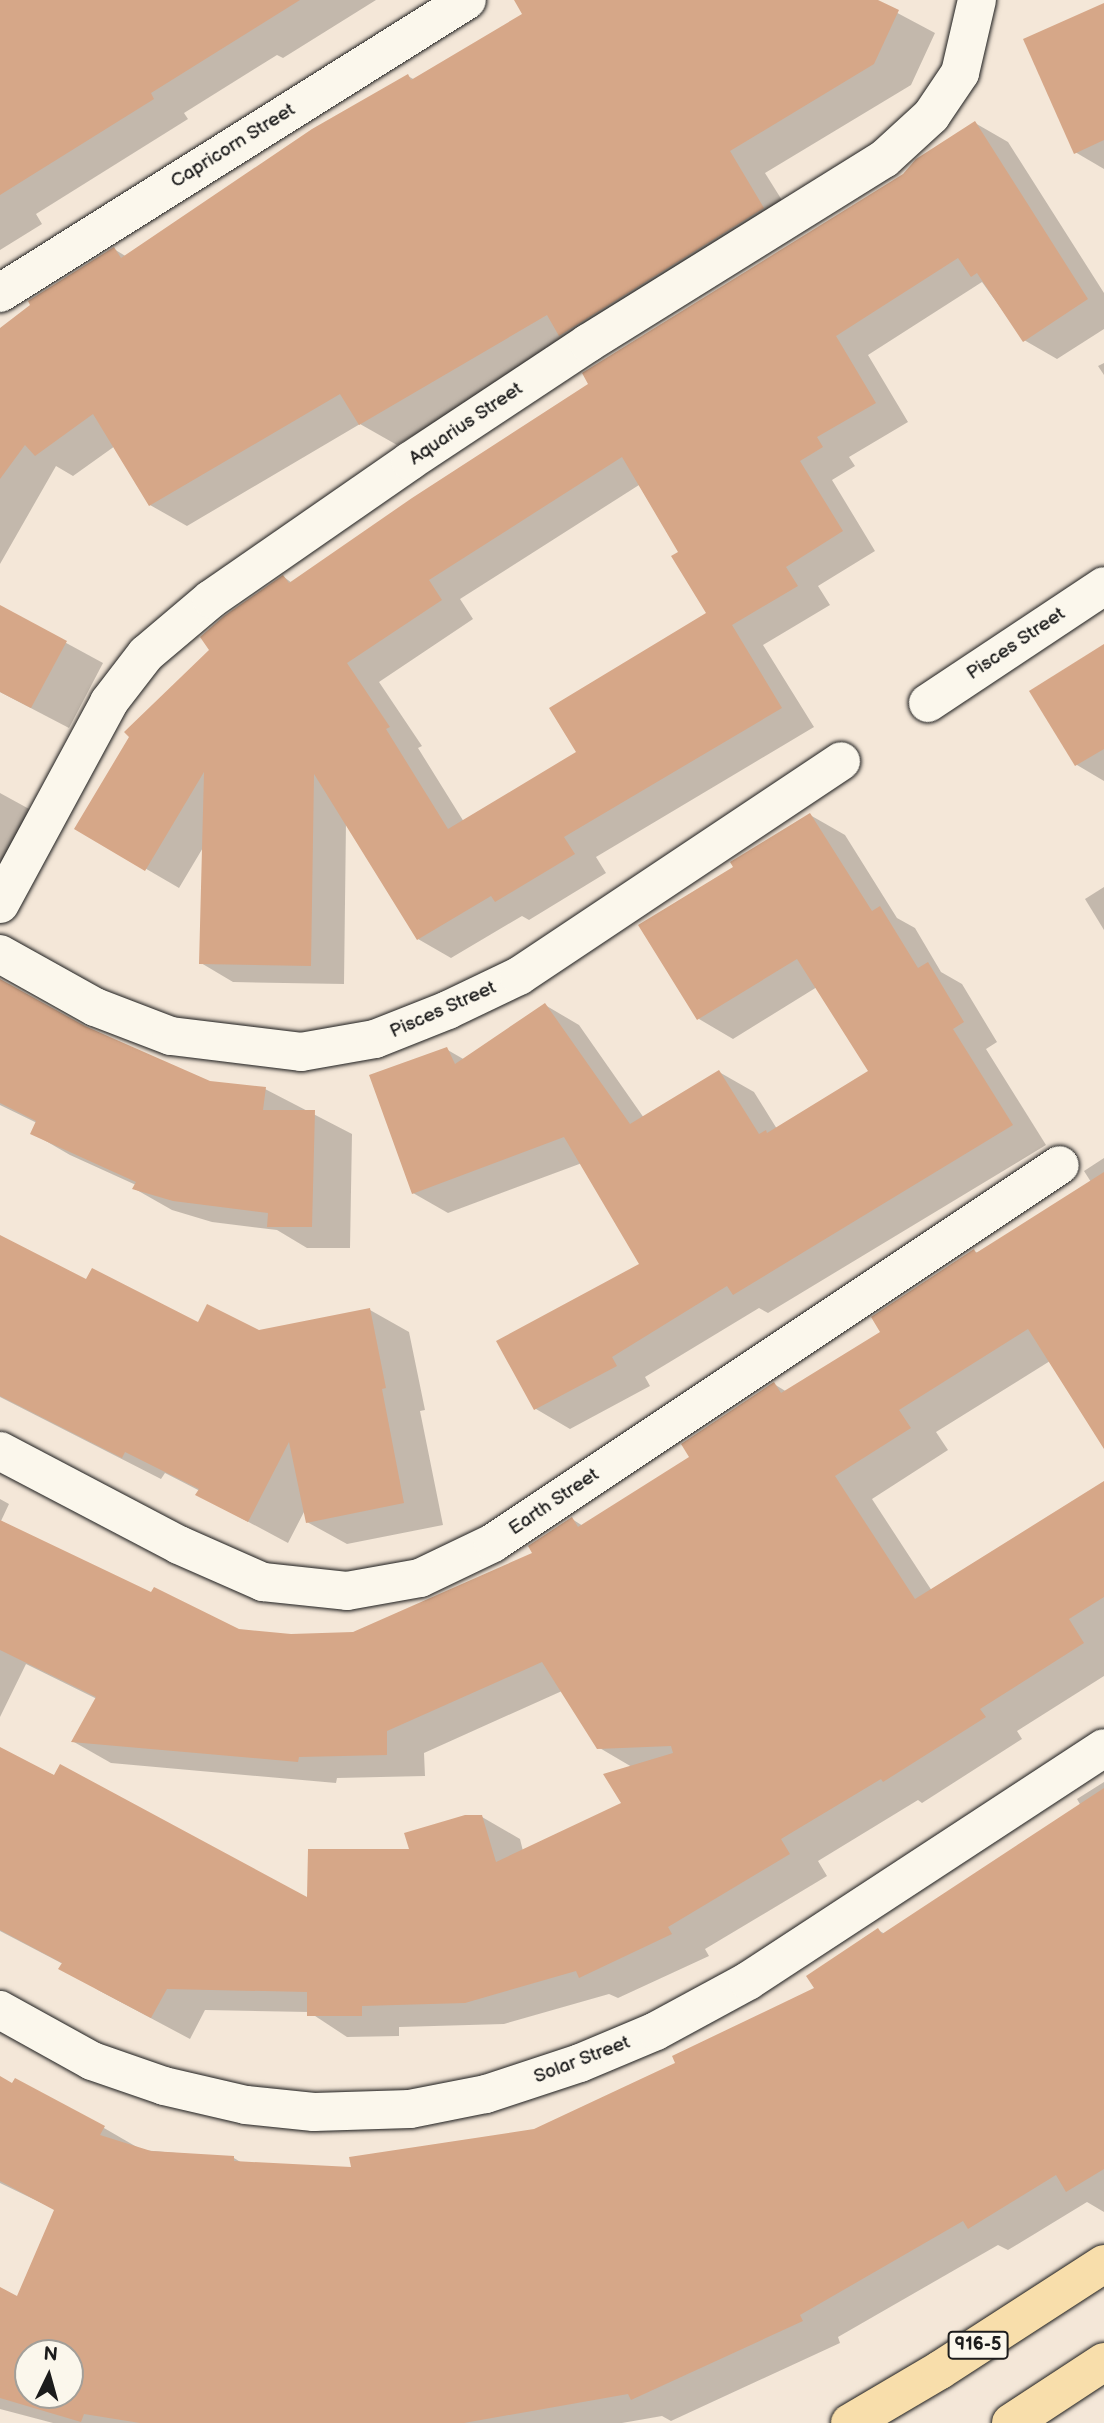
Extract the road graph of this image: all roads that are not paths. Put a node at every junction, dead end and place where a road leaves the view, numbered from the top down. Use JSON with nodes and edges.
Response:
{"nodes":[{"id":1,"x":467,"y":0,"type":"edge"},
{"id":2,"x":977,"y":0,"type":"edge"},
{"id":3,"x":0,"y":293,"type":"edge"},
{"id":4,"x":1104,"y":586,"type":"edge"},
{"id":5,"x":929,"y":703,"type":"dead end"},
{"id":6,"x":841,"y":761,"type":"dead end"},
{"id":7,"x":0,"y":904,"type":"edge"},
{"id":8,"x":0,"y":954,"type":"edge"},
{"id":9,"x":1060,"y":1166,"type":"dead end"},
{"id":10,"x":0,"y":1451,"type":"edge"},
{"id":11,"x":1104,"y":1748,"type":"edge"},
{"id":12,"x":0,"y":2010,"type":"edge"},
{"id":13,"x":1104,"y":2264,"type":"edge"},
{"id":14,"x":1104,"y":2362,"type":"edge"},
{"id":15,"x":850,"y":2423,"type":"edge"},
{"id":16,"x":1011,"y":2423,"type":"edge"}],
"edges":[{"from":1,"to":3,"type":"street","name":"Capricorn Street"},
{"from":2,"to":7,"type":"street","name":"Aquarius Street"},
{"from":4,"to":5,"type":"street","name":"Pisces Street"},
{"from":6,"to":8,"type":"street","name":"Pisces Street"},
{"from":9,"to":10,"type":"street","name":"Earth Street"},
{"from":11,"to":12,"type":"street","name":"Solar Street"},
{"from":13,"to":15,"type":"main road","number":"916-5"},
{"from":14,"to":16,"type":"main road"}]}
